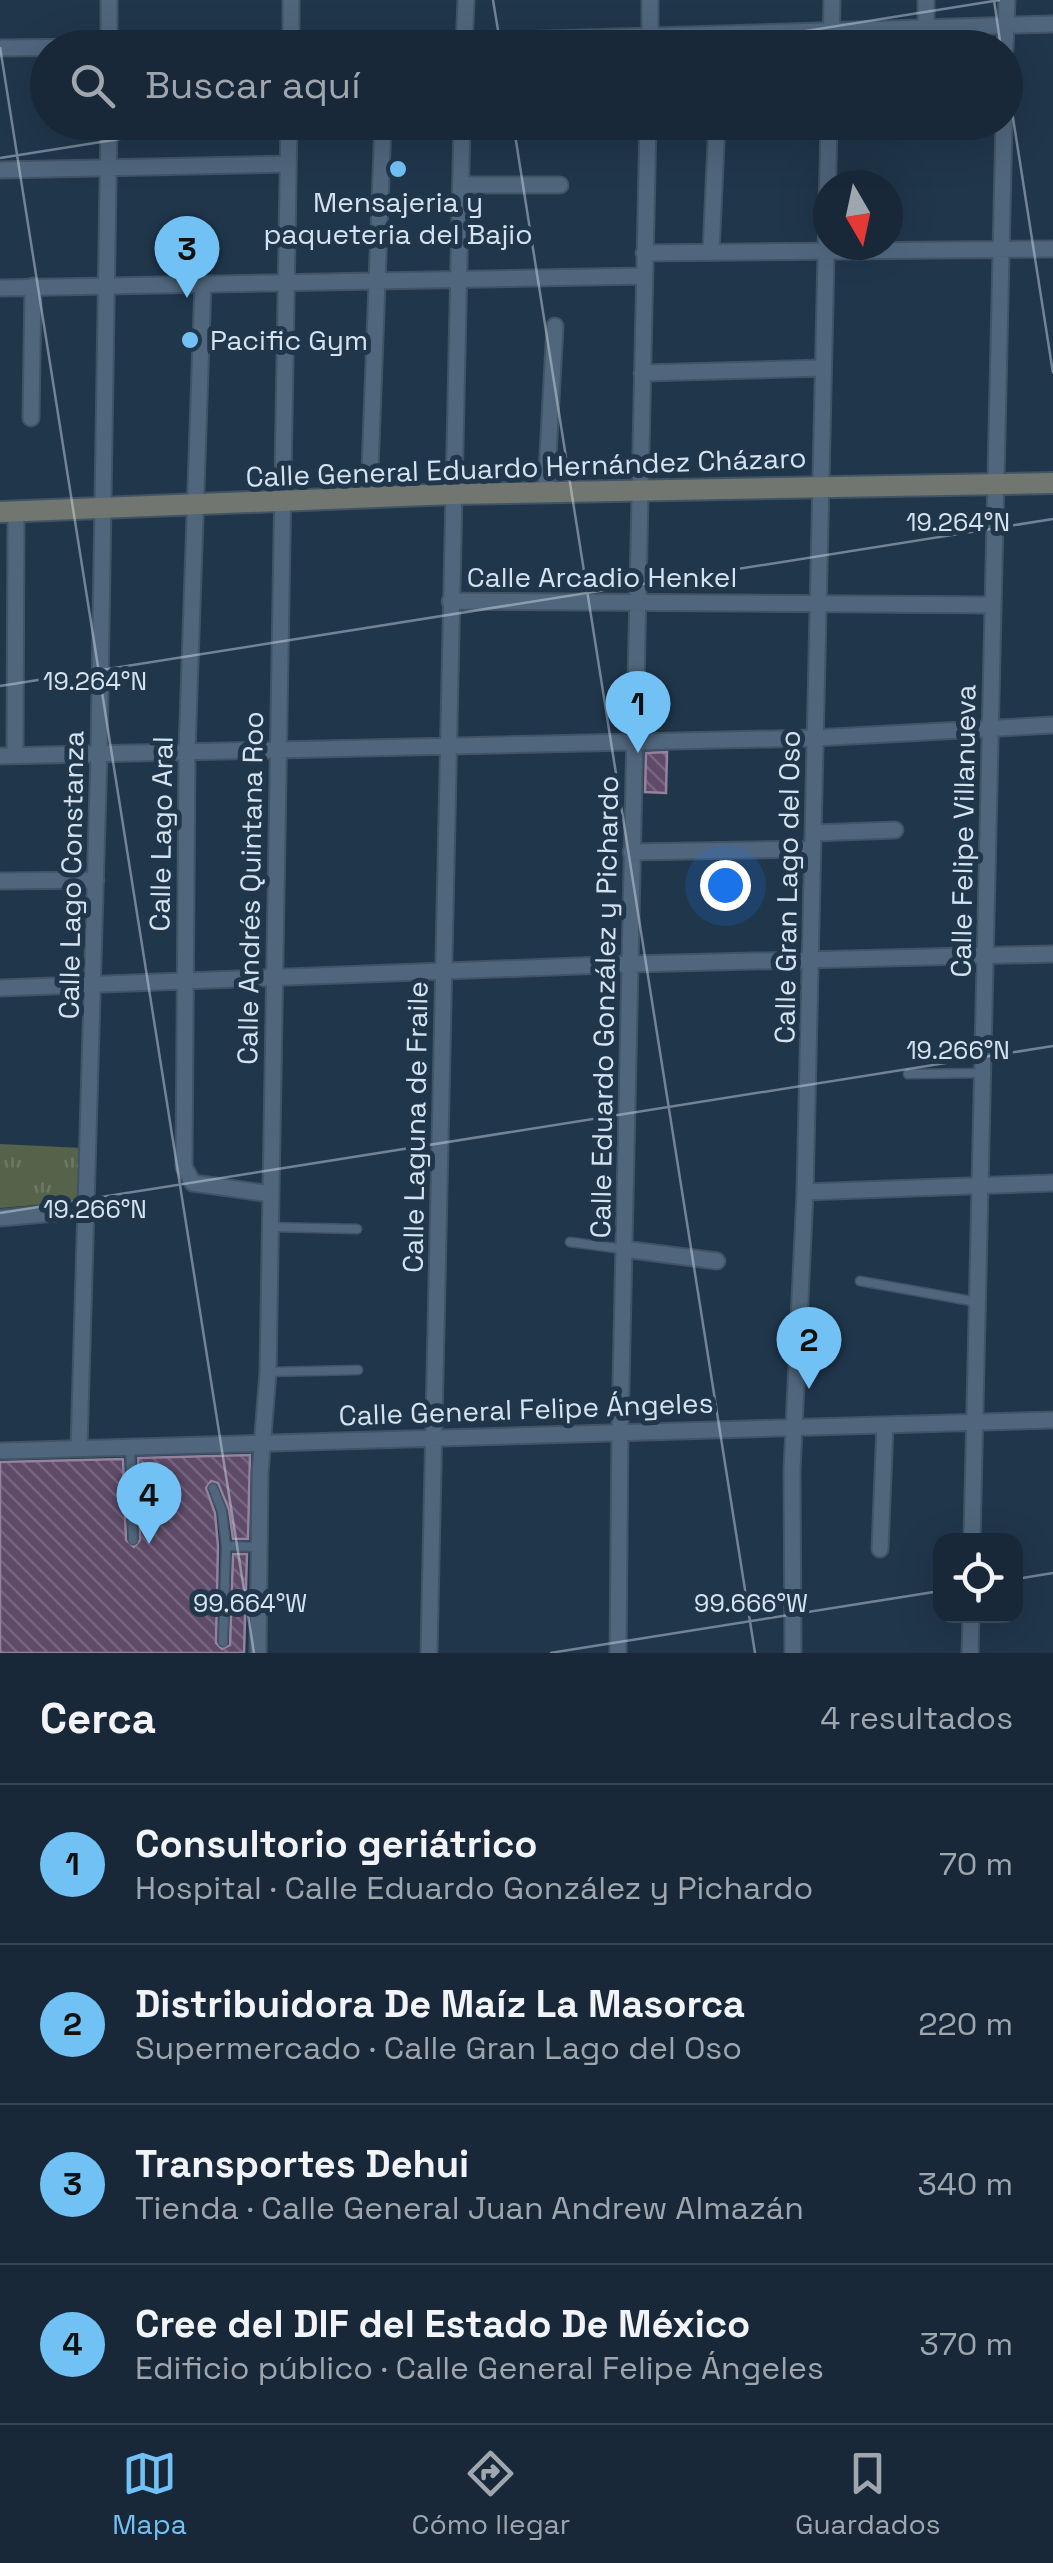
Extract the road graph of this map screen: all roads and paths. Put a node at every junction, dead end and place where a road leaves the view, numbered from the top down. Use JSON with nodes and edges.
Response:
{"nodes":[{"id":1,"x":110,"y":0,"type":"edge"},
{"id":2,"x":292,"y":0,"type":"edge"},
{"id":3,"x":466,"y":0,"type":"edge"},
{"id":4,"x":650,"y":0,"type":"edge"},
{"id":5,"x":832,"y":0,"type":"edge"},
{"id":6,"x":926,"y":0,"type":"edge"},
{"id":7,"x":1007,"y":0,"type":"edge"},
{"id":8,"x":1053,"y":24,"type":"edge"},
{"id":9,"x":1006,"y":26,"type":"junction"},
{"id":10,"x":926,"y":29,"type":"junction"},
{"id":11,"x":109,"y":30,"type":"edge"},
{"id":12,"x":291,"y":30,"type":"edge"},
{"id":13,"x":465,"y":30,"type":"edge"},
{"id":14,"x":650,"y":30,"type":"edge"},
{"id":15,"x":831,"y":30,"type":"edge"},
{"id":16,"x":917,"y":30,"type":"edge"},
{"id":17,"x":1006,"y":30,"type":"edge"},
{"id":18,"x":0,"y":48,"type":"edge"},
{"id":19,"x":30,"y":48,"type":"edge"},
{"id":20,"x":109,"y":140,"type":"edge"},
{"id":21,"x":289,"y":140,"type":"edge"},
{"id":22,"x":382,"y":140,"type":"edge"},
{"id":23,"x":462,"y":140,"type":"edge"},
{"id":24,"x":647,"y":140,"type":"edge"},
{"id":25,"x":716,"y":140,"type":"edge"},
{"id":26,"x":829,"y":140,"type":"edge"},
{"id":27,"x":1004,"y":140,"type":"edge"},
{"id":28,"x":288,"y":164,"type":"junction"},
{"id":29,"x":109,"y":168,"type":"junction"},
{"id":30,"x":0,"y":170,"type":"edge"},
{"id":31,"x":828,"y":170,"type":"edge"},
{"id":32,"x":461,"y":185,"type":"junction"},
{"id":33,"x":560,"y":185,"type":"dead end"},
{"id":34,"x":1002,"y":250,"type":"junction"},
{"id":35,"x":1053,"y":250,"type":"edge"},
{"id":36,"x":903,"y":251,"type":"edge"},
{"id":37,"x":711,"y":252,"type":"junction"},
{"id":38,"x":813,"y":252,"type":"edge"},
{"id":39,"x":644,"y":254,"type":"junction"},
{"id":40,"x":826,"y":260,"type":"edge"},
{"id":41,"x":644,"y":276,"type":"junction"},
{"id":42,"x":458,"y":278,"type":"junction"},
{"id":43,"x":378,"y":280,"type":"junction"},
{"id":44,"x":286,"y":282,"type":"junction"},
{"id":45,"x":203,"y":283,"type":"junction"},
{"id":46,"x":108,"y":284,"type":"junction"},
{"id":47,"x":32,"y":286,"type":"junction"},
{"id":48,"x":0,"y":288,"type":"edge"},
{"id":49,"x":555,"y":326,"type":"dead end"},
{"id":50,"x":823,"y":368,"type":"junction"},
{"id":51,"x":642,"y":372,"type":"junction"},
{"id":52,"x":31,"y":418,"type":"dead end"},
{"id":53,"x":1053,"y":483,"type":"edge"},
{"id":54,"x":996,"y":484,"type":"junction"},
{"id":55,"x":820,"y":487,"type":"junction"},
{"id":56,"x":640,"y":490,"type":"junction"},
{"id":57,"x":546,"y":492,"type":"junction"},
{"id":58,"x":452,"y":494,"type":"junction"},
{"id":59,"x":369,"y":497,"type":"junction"},
{"id":60,"x":280,"y":501,"type":"junction"},
{"id":61,"x":196,"y":504,"type":"junction"},
{"id":62,"x":101,"y":508,"type":"junction"},
{"id":63,"x":8,"y":512,"type":"edge"},
{"id":64,"x":450,"y":601,"type":"junction"},
{"id":65,"x":637,"y":602,"type":"junction"},
{"id":66,"x":817,"y":604,"type":"junction"},
{"id":67,"x":993,"y":605,"type":"junction"},
{"id":68,"x":1053,"y":725,"type":"edge"},
{"id":69,"x":990,"y":728,"type":"junction"},
{"id":70,"x":814,"y":738,"type":"junction"},
{"id":71,"x":634,"y":742,"type":"junction"},
{"id":72,"x":448,"y":745,"type":"junction"},
{"id":73,"x":277,"y":748,"type":"junction"},
{"id":74,"x":187,"y":751,"type":"junction"},
{"id":75,"x":100,"y":752,"type":"junction"},
{"id":76,"x":8,"y":756,"type":"edge"},
{"id":77,"x":895,"y":830,"type":"dead end"},
{"id":78,"x":812,"y":841,"type":"junction"},
{"id":79,"x":631,"y":852,"type":"junction"},
{"id":80,"x":96,"y":880,"type":"junction"},
{"id":81,"x":0,"y":882,"type":"edge"},
{"id":82,"x":1053,"y":954,"type":"edge"},
{"id":83,"x":985,"y":955,"type":"junction"},
{"id":84,"x":811,"y":959,"type":"junction"},
{"id":85,"x":630,"y":964,"type":"junction"},
{"id":86,"x":444,"y":972,"type":"junction"},
{"id":87,"x":276,"y":978,"type":"junction"},
{"id":88,"x":183,"y":982,"type":"junction"},
{"id":89,"x":94,"y":986,"type":"junction"},
{"id":90,"x":0,"y":988,"type":"edge"},
{"id":91,"x":982,"y":1073,"type":"junction"},
{"id":92,"x":908,"y":1074,"type":"dead end"},
{"id":93,"x":1053,"y":1183,"type":"edge"},
{"id":94,"x":980,"y":1186,"type":"junction"},
{"id":95,"x":805,"y":1192,"type":"junction"},
{"id":96,"x":271,"y":1194,"type":"junction"},
{"id":97,"x":88,"y":1210,"type":"junction"},
{"id":98,"x":0,"y":1218,"type":"edge"},
{"id":99,"x":269,"y":1226,"type":"junction"},
{"id":100,"x":357,"y":1229,"type":"dead end"},
{"id":101,"x":570,"y":1242,"type":"dead end"},
{"id":102,"x":623,"y":1248,"type":"junction"},
{"id":103,"x":718,"y":1260,"type":"dead end"},
{"id":104,"x":860,"y":1280,"type":"dead end"},
{"id":105,"x":977,"y":1302,"type":"junction"},
{"id":106,"x":358,"y":1370,"type":"dead end"},
{"id":107,"x":268,"y":1372,"type":"junction"},
{"id":108,"x":1053,"y":1420,"type":"edge"},
{"id":109,"x":974,"y":1422,"type":"junction"},
{"id":110,"x":884,"y":1425,"type":"junction"},
{"id":111,"x":794,"y":1426,"type":"junction"},
{"id":112,"x":620,"y":1432,"type":"junction"},
{"id":113,"x":433,"y":1437,"type":"junction"},
{"id":114,"x":262,"y":1441,"type":"junction"},
{"id":115,"x":130,"y":1446,"type":"junction"},
{"id":116,"x":79,"y":1448,"type":"junction"},
{"id":117,"x":0,"y":1451,"type":"edge"},
{"id":118,"x":213,"y":1488,"type":"dead end"},
{"id":119,"x":972,"y":1533,"type":"edge"},
{"id":120,"x":133,"y":1540,"type":"dead end"},
{"id":121,"x":226,"y":1546,"type":"junction"},
{"id":122,"x":259,"y":1546,"type":"junction"},
{"id":123,"x":880,"y":1549,"type":"dead end"},
{"id":124,"x":970,"y":1623,"type":"edge"},
{"id":125,"x":223,"y":1642,"type":"dead end"},
{"id":126,"x":258,"y":1653,"type":"edge"},
{"id":127,"x":430,"y":1653,"type":"edge"},
{"id":128,"x":618,"y":1653,"type":"edge"},
{"id":129,"x":793,"y":1653,"type":"edge"},
{"id":130,"x":970,"y":1653,"type":"edge"}],
"edges":[{"from":1,"to":11,"type":"street"},
{"from":2,"to":12,"type":"street"},
{"from":3,"to":13,"type":"street"},
{"from":4,"to":14,"type":"street"},
{"from":5,"to":15,"type":"street"},
{"from":6,"to":10,"type":"street"},
{"from":7,"to":9,"type":"street"},
{"from":8,"to":9,"type":"street"},
{"from":9,"to":10,"type":"street"},
{"from":9,"to":17,"type":"street"},
{"from":10,"to":16,"type":"street"},
{"from":18,"to":19,"type":"street"},
{"from":20,"to":29,"type":"street","name":"Calle Lago Constanza"},
{"from":21,"to":28,"type":"street","name":"Calle Andrés Quintana Roo"},
{"from":22,"to":43,"type":"street"},
{"from":23,"to":32,"type":"street","name":"Calle Arcadio Henkel"},
{"from":24,"to":39,"type":"street","name":"Calle Eduardo González y Pichardo"},
{"from":25,"to":37,"type":"street"},
{"from":26,"to":31,"type":"street","name":"Calle Gran Lago del Oso"},
{"from":27,"to":34,"type":"street","name":"Calle Felipe Villanueva"},
{"from":28,"to":29,"type":"street"},
{"from":28,"to":44,"type":"street","name":"Calle Andrés Quintana Roo"},
{"from":29,"to":30,"type":"street"},
{"from":29,"to":46,"type":"street","name":"Calle Lago Constanza"},
{"from":32,"to":33,"type":"street"},
{"from":32,"to":42,"type":"street","name":"Calle Arcadio Henkel"},
{"from":34,"to":35,"type":"street"},
{"from":34,"to":36,"type":"street"},
{"from":34,"to":54,"type":"street","name":"Calle Felipe Villanueva"},
{"from":37,"to":38,"type":"street"},
{"from":37,"to":39,"type":"street"},
{"from":39,"to":41,"type":"street","name":"Calle Eduardo González y Pichardo"},
{"from":40,"to":50,"type":"street","name":"Calle Gran Lago del Oso"},
{"from":41,"to":42,"type":"street"},
{"from":41,"to":51,"type":"street","name":"Calle Eduardo González y Pichardo"},
{"from":42,"to":43,"type":"street"},
{"from":42,"to":58,"type":"street","name":"Calle Arcadio Henkel"},
{"from":43,"to":44,"type":"street"},
{"from":43,"to":59,"type":"street"},
{"from":44,"to":45,"type":"street"},
{"from":44,"to":60,"type":"street","name":"Calle Andrés Quintana Roo"},
{"from":45,"to":46,"type":"street"},
{"from":45,"to":61,"type":"street","name":"Calle Lago Aral"},
{"from":46,"to":47,"type":"street"},
{"from":46,"to":62,"type":"street","name":"Calle Lago Constanza"},
{"from":47,"to":48,"type":"street"},
{"from":47,"to":52,"type":"street"},
{"from":49,"to":57,"type":"street"},
{"from":50,"to":51,"type":"street"},
{"from":50,"to":55,"type":"street","name":"Calle Gran Lago del Oso"},
{"from":51,"to":56,"type":"street","name":"Calle Eduardo González y Pichardo"},
{"from":53,"to":54,"type":"main road","name":"Calle General Eduardo Hernández Cházaro"},
{"from":54,"to":55,"type":"main road","name":"Calle General Eduardo Hernández Cházaro"},
{"from":54,"to":67,"type":"street","name":"Calle Felipe Villanueva"},
{"from":55,"to":56,"type":"main road","name":"Calle General Eduardo Hernández Cházaro"},
{"from":55,"to":66,"type":"street","name":"Calle Gran Lago del Oso"},
{"from":56,"to":57,"type":"main road","name":"Calle General Eduardo Hernández Cházaro"},
{"from":56,"to":65,"type":"street","name":"Calle Eduardo González y Pichardo"},
{"from":57,"to":58,"type":"main road","name":"Calle General Eduardo Hernández Cházaro"},
{"from":58,"to":59,"type":"main road","name":"Calle General Eduardo Hernández Cházaro"},
{"from":58,"to":64,"type":"street","name":"Calle Arcadio Henkel"},
{"from":59,"to":60,"type":"main road","name":"Calle General Eduardo Hernández Cházaro"},
{"from":60,"to":61,"type":"main road","name":"Calle General Eduardo Hernández Cházaro"},
{"from":60,"to":73,"type":"street","name":"Calle Andrés Quintana Roo"},
{"from":61,"to":62,"type":"main road","name":"Calle General Eduardo Hernández Cházaro"},
{"from":61,"to":74,"type":"street","name":"Calle Lago Aral"},
{"from":62,"to":63,"type":"main road","name":"Calle General Eduardo Hernández Cházaro"},
{"from":62,"to":75,"type":"street","name":"Calle Lago Constanza"},
{"from":63,"to":76,"type":"street"},
{"from":64,"to":65,"type":"street","name":"Calle Arcadio Henkel"},
{"from":64,"to":72,"type":"street","name":"Calle Laguna de Fraile"},
{"from":65,"to":66,"type":"street","name":"Calle Arcadio Henkel"},
{"from":65,"to":71,"type":"street","name":"Calle Eduardo González y Pichardo"},
{"from":66,"to":67,"type":"street","name":"Calle Arcadio Henkel"},
{"from":66,"to":70,"type":"street","name":"Calle Gran Lago del Oso"},
{"from":67,"to":69,"type":"street","name":"Calle Felipe Villanueva"},
{"from":68,"to":69,"type":"street"},
{"from":69,"to":70,"type":"street"},
{"from":69,"to":83,"type":"street","name":"Calle Felipe Villanueva"},
{"from":70,"to":71,"type":"street"},
{"from":70,"to":78,"type":"street","name":"Calle Gran Lago del Oso"},
{"from":71,"to":72,"type":"street"},
{"from":71,"to":79,"type":"street","name":"Calle Eduardo González y Pichardo"},
{"from":72,"to":73,"type":"street"},
{"from":72,"to":86,"type":"street","name":"Calle Laguna de Fraile"},
{"from":73,"to":74,"type":"street"},
{"from":73,"to":87,"type":"street","name":"Calle Andrés Quintana Roo"},
{"from":74,"to":75,"type":"street"},
{"from":74,"to":88,"type":"street","name":"Calle Lago Aral"},
{"from":75,"to":76,"type":"street"},
{"from":75,"to":80,"type":"street","name":"Calle Lago Constanza"},
{"from":77,"to":78,"type":"street"},
{"from":78,"to":79,"type":"street"},
{"from":78,"to":84,"type":"street","name":"Calle Gran Lago del Oso"},
{"from":79,"to":85,"type":"street","name":"Calle Eduardo González y Pichardo"},
{"from":80,"to":81,"type":"street"},
{"from":80,"to":89,"type":"street","name":"Calle Lago Constanza"},
{"from":82,"to":83,"type":"street"},
{"from":83,"to":84,"type":"street"},
{"from":83,"to":91,"type":"street","name":"Calle Felipe Villanueva"},
{"from":84,"to":85,"type":"street"},
{"from":84,"to":95,"type":"street","name":"Calle Gran Lago del Oso"},
{"from":85,"to":86,"type":"street"},
{"from":85,"to":102,"type":"street","name":"Calle Eduardo González y Pichardo"},
{"from":86,"to":87,"type":"street"},
{"from":86,"to":113,"type":"street","name":"Calle Laguna de Fraile"},
{"from":87,"to":88,"type":"street"},
{"from":87,"to":96,"type":"street","name":"Calle Andrés Quintana Roo"},
{"from":88,"to":89,"type":"street"},
{"from":88,"to":96,"type":"street","name":"Calle Lago Aral"},
{"from":89,"to":90,"type":"street"},
{"from":89,"to":97,"type":"street","name":"Calle Lago Constanza"},
{"from":91,"to":92,"type":"lane"},
{"from":91,"to":94,"type":"street","name":"Calle Felipe Villanueva"},
{"from":93,"to":94,"type":"street"},
{"from":94,"to":95,"type":"street"},
{"from":94,"to":105,"type":"street","name":"Calle Felipe Villanueva"},
{"from":95,"to":111,"type":"street","name":"Calle Gran Lago del Oso"},
{"from":96,"to":99,"type":"street","name":"Calle Andrés Quintana Roo"},
{"from":97,"to":98,"type":"street"},
{"from":97,"to":116,"type":"street","name":"Calle Lago Constanza"},
{"from":99,"to":100,"type":"lane"},
{"from":99,"to":107,"type":"street","name":"Calle Andrés Quintana Roo"},
{"from":101,"to":102,"type":"lane"},
{"from":102,"to":103,"type":"street"},
{"from":102,"to":112,"type":"street","name":"Calle Eduardo González y Pichardo"},
{"from":104,"to":105,"type":"lane"},
{"from":105,"to":109,"type":"street","name":"Calle Felipe Villanueva"},
{"from":106,"to":107,"type":"lane"},
{"from":107,"to":114,"type":"street","name":"Calle Andrés Quintana Roo"},
{"from":108,"to":109,"type":"street","name":"Calle General Felipe Ángeles"},
{"from":109,"to":110,"type":"street","name":"Calle General Felipe Ángeles"},
{"from":109,"to":119,"type":"street","name":"Calle Felipe Villanueva"},
{"from":110,"to":111,"type":"street","name":"Calle General Felipe Ángeles"},
{"from":110,"to":123,"type":"street"},
{"from":111,"to":112,"type":"street","name":"Calle General Felipe Ángeles"},
{"from":111,"to":129,"type":"street","name":"Calle Gran Lago del Oso"},
{"from":112,"to":113,"type":"street","name":"Calle General Felipe Ángeles"},
{"from":112,"to":128,"type":"street","name":"Calle Eduardo González y Pichardo"},
{"from":113,"to":114,"type":"street","name":"Calle General Felipe Ángeles"},
{"from":113,"to":127,"type":"street","name":"Calle Laguna de Fraile"},
{"from":114,"to":115,"type":"street","name":"Calle General Felipe Ángeles"},
{"from":114,"to":122,"type":"street","name":"Calle Andrés Quintana Roo"},
{"from":115,"to":116,"type":"street","name":"Calle General Felipe Ángeles"},
{"from":115,"to":120,"type":"lane"},
{"from":116,"to":117,"type":"street","name":"Calle General Felipe Ángeles"},
{"from":118,"to":121,"type":"lane"},
{"from":121,"to":122,"type":"lane"},
{"from":121,"to":125,"type":"lane"},
{"from":122,"to":126,"type":"street","name":"Calle Andrés Quintana Roo"},
{"from":124,"to":130,"type":"street"}]}
